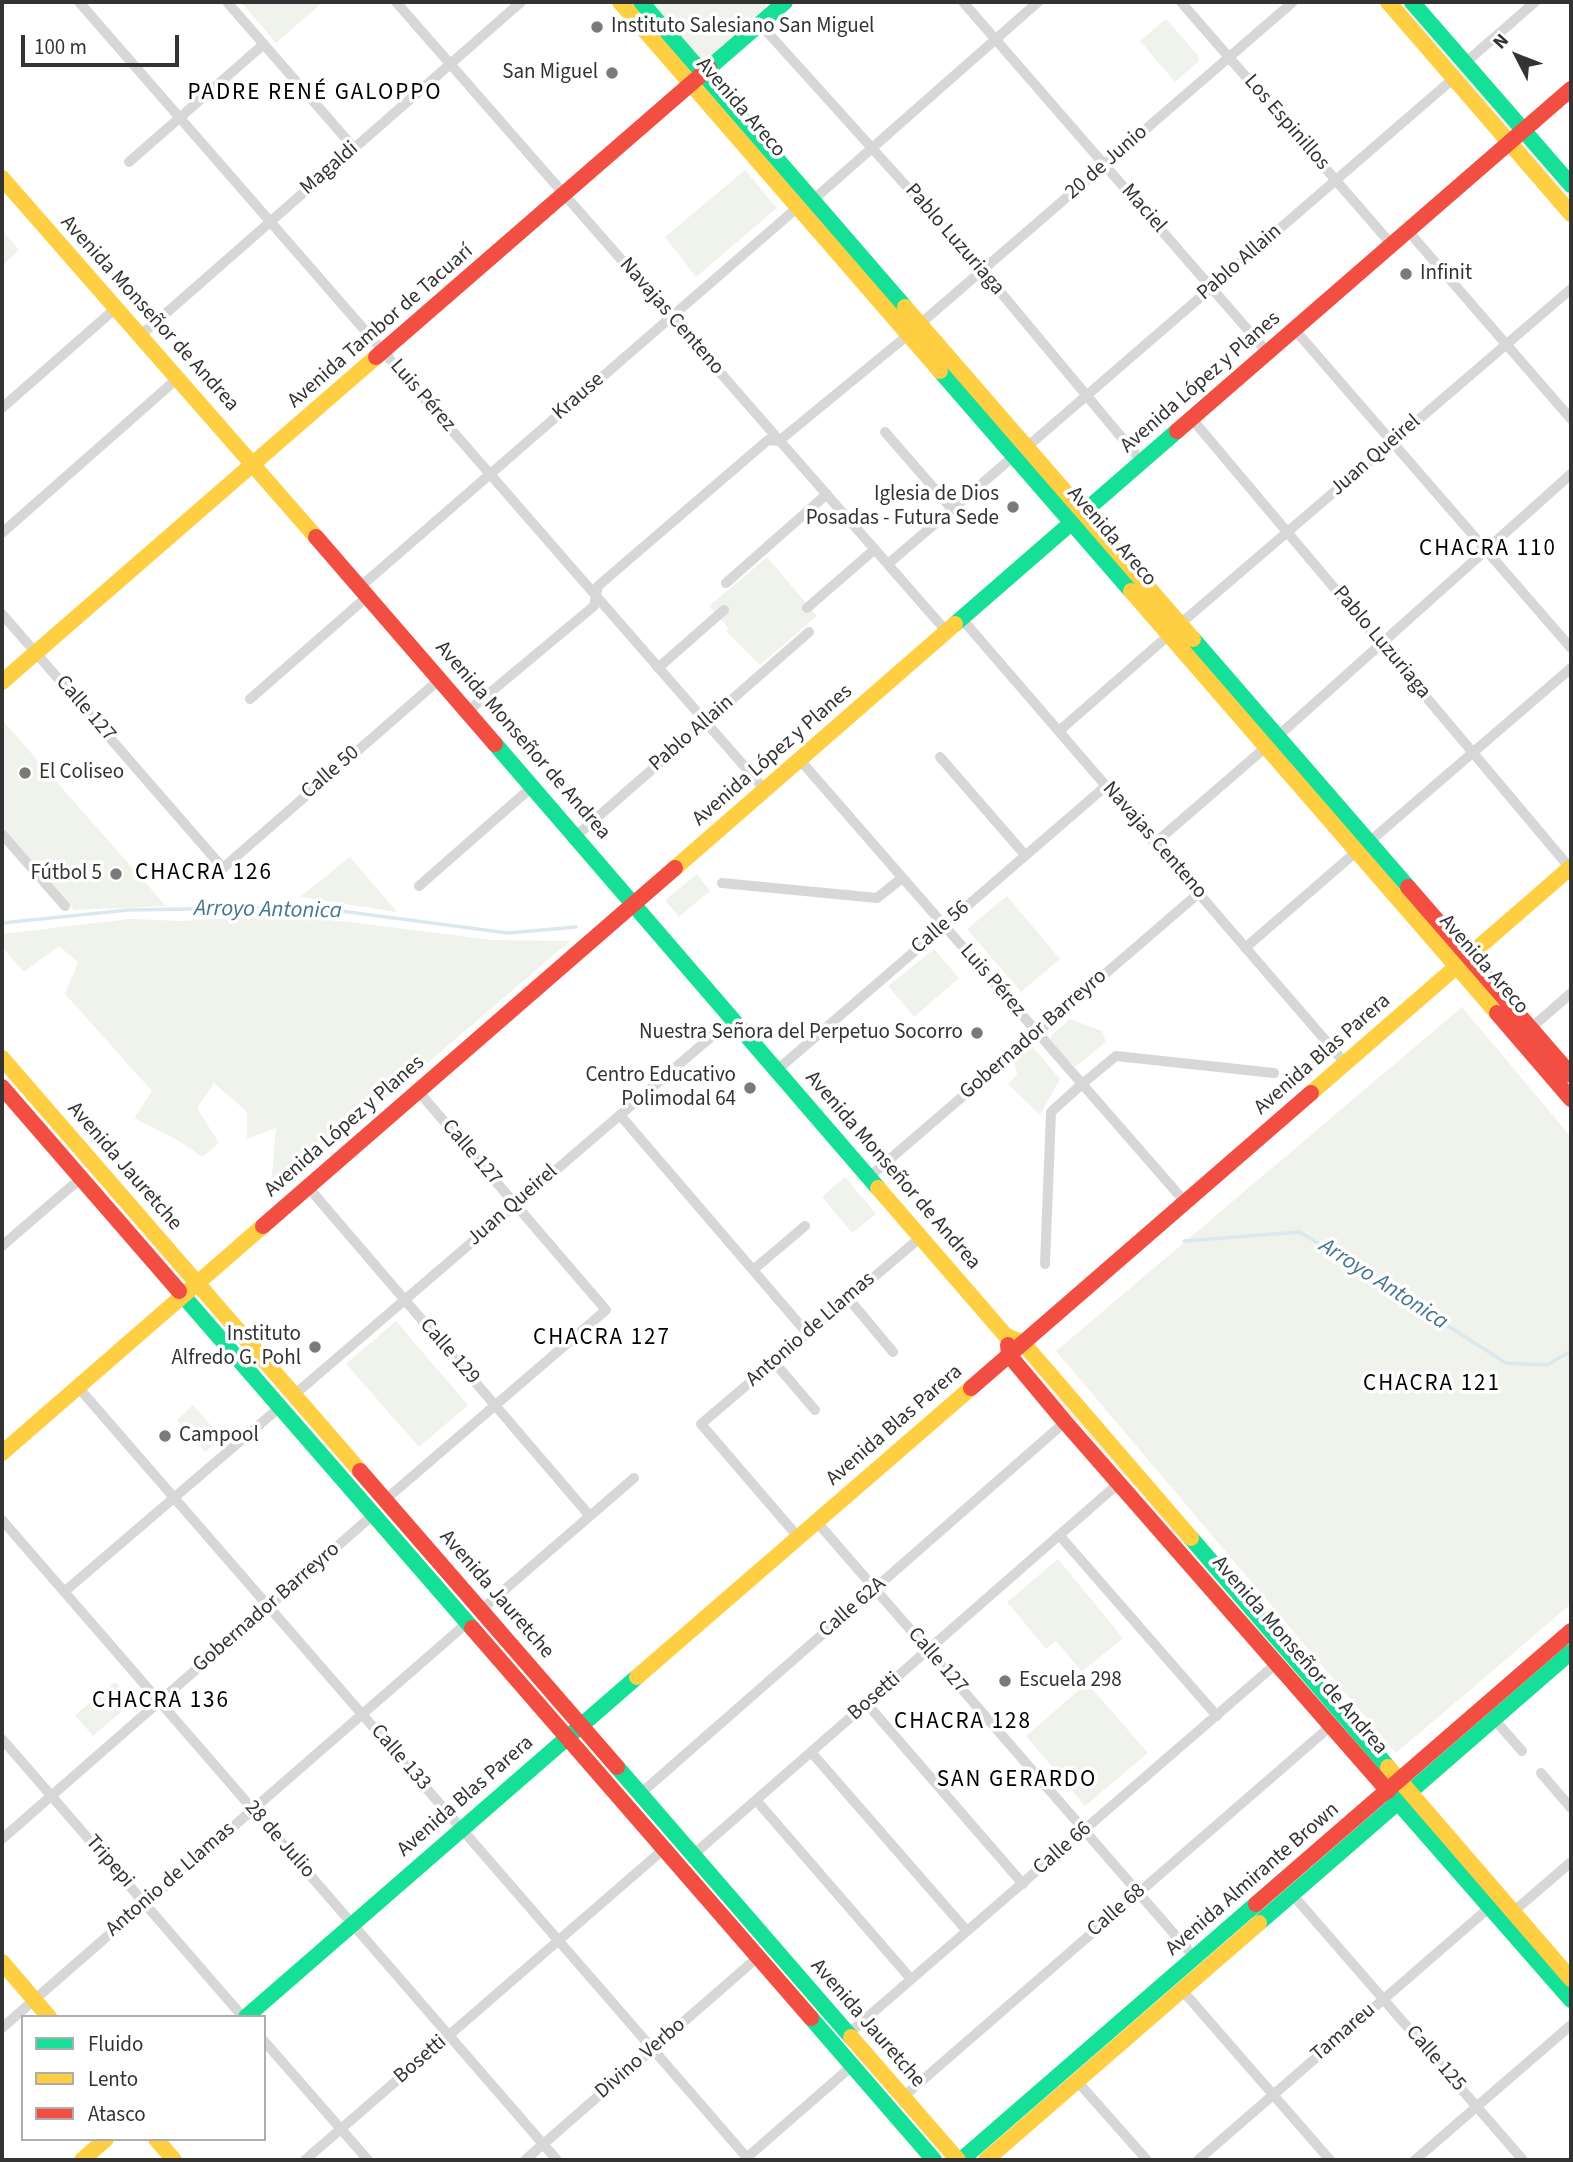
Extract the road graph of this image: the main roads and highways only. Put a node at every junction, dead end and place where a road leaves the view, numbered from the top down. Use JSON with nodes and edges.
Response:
{"nodes":[{"id":1,"x":620,"y":2,"type":"edge"},
{"id":2,"x":641,"y":2,"type":"edge"},
{"id":3,"x":785,"y":2,"type":"edge"},
{"id":4,"x":1388,"y":2,"type":"edge"},
{"id":5,"x":1412,"y":2,"type":"edge"},
{"id":6,"x":697,"y":79,"type":"junction"},
{"id":7,"x":1571,"y":89,"type":"edge"},
{"id":8,"x":1524,"y":130,"type":"junction"},
{"id":9,"x":1510,"y":143,"type":"junction"},
{"id":10,"x":2,"y":178,"type":"edge"},
{"id":11,"x":1571,"y":185,"type":"edge"},
{"id":12,"x":1571,"y":214,"type":"edge"},
{"id":13,"x":254,"y":464,"type":"junction"},
{"id":14,"x":1078,"y":518,"type":"junction"},
{"id":15,"x":2,"y":682,"type":"edge"},
{"id":16,"x":1571,"y":868,"type":"edge"},
{"id":17,"x":635,"y":904,"type":"junction"},
{"id":18,"x":1462,"y":961,"type":"junction"},
{"id":19,"x":2,"y":1058,"type":"edge"},
{"id":20,"x":1571,"y":1075,"type":"edge"},
{"id":21,"x":2,"y":1087,"type":"edge"},
{"id":22,"x":1571,"y":1099,"type":"edge"},
{"id":23,"x":198,"y":1283,"type":"junction"},
{"id":24,"x":183,"y":1296,"type":"junction"},
{"id":25,"x":1006,"y":1336,"type":"junction"},
{"id":26,"x":1023,"y":1343,"type":"junction"},
{"id":27,"x":1009,"y":1355,"type":"junction"},
{"id":28,"x":2,"y":1453,"type":"edge"},
{"id":29,"x":1571,"y":1631,"type":"edge"},
{"id":30,"x":1571,"y":1652,"type":"edge"},
{"id":31,"x":581,"y":1726,"type":"junction"},
{"id":32,"x":567,"y":1737,"type":"junction"},
{"id":33,"x":1399,"y":1791,"type":"junction"},
{"id":34,"x":2,"y":1962,"type":"edge"},
{"id":35,"x":1571,"y":1979,"type":"edge"},
{"id":36,"x":1571,"y":2000,"type":"edge"},
{"id":37,"x":47,"y":2015,"type":"edge"},
{"id":38,"x":246,"y":2015,"type":"edge"},
{"id":39,"x":104,"y":2141,"type":"edge"},
{"id":40,"x":158,"y":2141,"type":"edge"},
{"id":41,"x":82,"y":2160,"type":"edge"},
{"id":42,"x":174,"y":2160,"type":"edge"},
{"id":43,"x":934,"y":2160,"type":"edge"},
{"id":44,"x":960,"y":2160,"type":"edge"},
{"id":45,"x":986,"y":2160,"type":"edge"}],
"edges":[{"from":1,"to":6,"type":"main road","name":"Avenida Areco"},
{"from":2,"to":6,"type":"main road","name":"Avenida Areco"},
{"from":3,"to":6,"type":"main road","name":"Avenida Tambor de Tacuarí"},
{"from":4,"to":9,"type":"main road"},
{"from":5,"to":8,"type":"main road"},
{"from":6,"to":13,"type":"main road","name":"Avenida Tambor de Tacuarí"},
{"from":6,"to":14,"type":"main road","name":"Avenida Areco"},
{"from":7,"to":8,"type":"main road","name":"Avenida López y Planes"},
{"from":8,"to":9,"type":"main road","name":"Avenida López y Planes"},
{"from":8,"to":11,"type":"main road"},
{"from":9,"to":12,"type":"main road"},
{"from":9,"to":14,"type":"main road","name":"Avenida López y Planes"},
{"from":10,"to":13,"type":"main road","name":"Avenida Monseñor de Andrea"},
{"from":13,"to":15,"type":"main road","name":"Avenida Tambor de Tacuarí"},
{"from":13,"to":17,"type":"main road","name":"Avenida Monseñor de Andrea"},
{"from":14,"to":17,"type":"main road","name":"Avenida López y Planes"},
{"from":14,"to":18,"type":"main road","name":"Avenida Areco"},
{"from":16,"to":18,"type":"main road","name":"Avenida Blas Parera"},
{"from":17,"to":23,"type":"main road","name":"Avenida López y Planes"},
{"from":17,"to":25,"type":"main road","name":"Avenida Monseñor de Andrea"},
{"from":18,"to":20,"type":"main road","name":"Avenida Areco"},
{"from":18,"to":22,"type":"main road","name":"Avenida Areco"},
{"from":18,"to":26,"type":"main road","name":"Avenida Blas Parera"},
{"from":19,"to":23,"type":"main road","name":"Avenida Jauretche"},
{"from":21,"to":24,"type":"main road","name":"Avenida Jauretche"},
{"from":23,"to":24,"type":"main road","name":"Avenida López y Planes"},
{"from":23,"to":31,"type":"main road","name":"Avenida Jauretche"},
{"from":24,"to":28,"type":"main road","name":"Avenida López y Planes"},
{"from":24,"to":32,"type":"main road","name":"Avenida Jauretche"},
{"from":25,"to":26,"type":"main road","name":"Avenida Monseñor de Andrea"},
{"from":25,"to":27,"type":"main road"},
{"from":26,"to":27,"type":"main road","name":"Avenida Blas Parera"},
{"from":26,"to":33,"type":"main road","name":"Avenida Monseñor de Andrea"},
{"from":27,"to":31,"type":"main road","name":"Avenida Blas Parera"},
{"from":27,"to":33,"type":"main road","name":"Avenida Monseñor de Andrea"},
{"from":29,"to":33,"type":"main road","name":"Avenida Almirante Brown"},
{"from":30,"to":33,"type":"main road","name":"Avenida Almirante Brown"},
{"from":31,"to":32,"type":"main road","name":"Avenida Blas Parera"},
{"from":31,"to":44,"type":"main road","name":"Avenida Jauretche"},
{"from":32,"to":38,"type":"main road","name":"Avenida Blas Parera"},
{"from":32,"to":43,"type":"main road","name":"Avenida Jauretche"},
{"from":33,"to":35,"type":"main road","name":"Avenida Monseñor de Andrea"},
{"from":33,"to":36,"type":"main road","name":"Avenida Monseñor de Andrea"},
{"from":33,"to":44,"type":"main road","name":"Avenida Almirante Brown"},
{"from":33,"to":45,"type":"main road","name":"Avenida Almirante Brown"},
{"from":34,"to":37,"type":"main road"},
{"from":39,"to":41,"type":"main road"},
{"from":40,"to":42,"type":"main road"}]}
